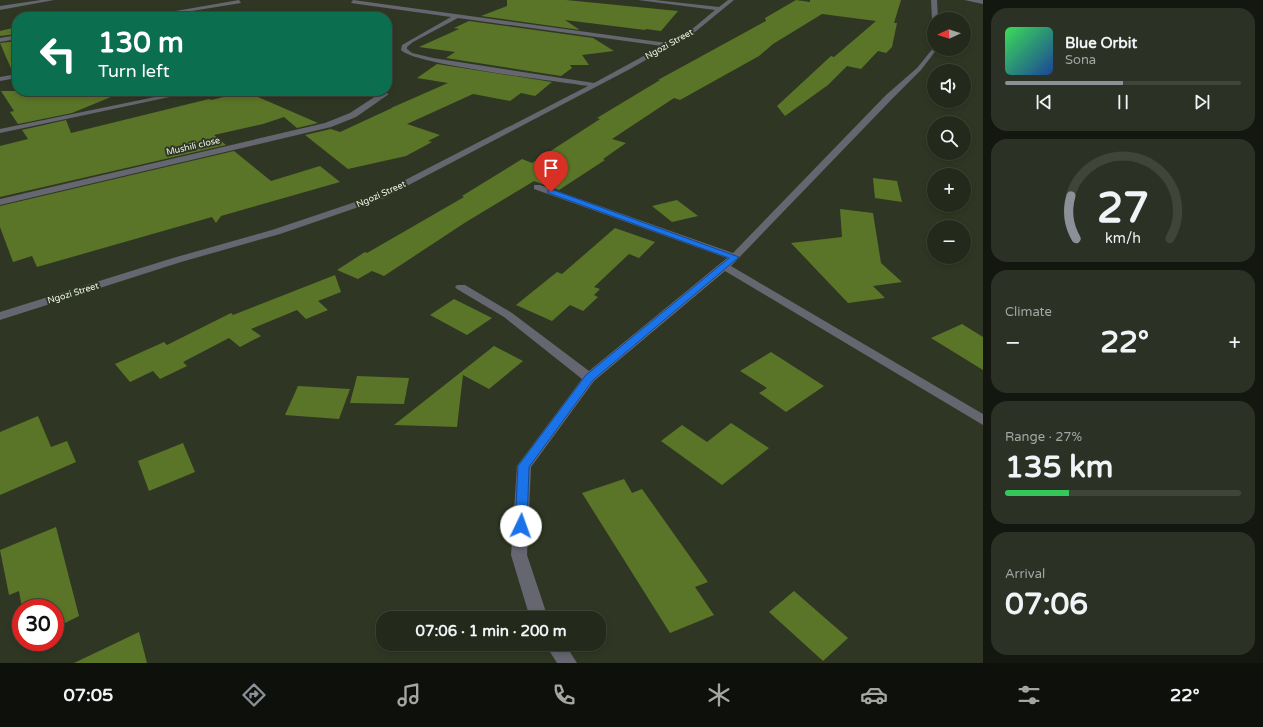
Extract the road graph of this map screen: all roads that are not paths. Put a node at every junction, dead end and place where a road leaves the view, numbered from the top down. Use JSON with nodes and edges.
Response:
{"nodes":[{"id":1,"x":52,"y":0,"type":"edge"},
{"id":2,"x":641,"y":0,"type":"edge"},
{"id":3,"x":731,"y":0,"type":"edge"},
{"id":4,"x":934,"y":0,"type":"edge"},
{"id":5,"x":967,"y":0,"type":"edge"},
{"id":6,"x":239,"y":2,"type":"dead end"},
{"id":7,"x":353,"y":2,"type":"dead end"},
{"id":8,"x":983,"y":2,"type":"edge"},
{"id":9,"x":0,"y":8,"type":"edge"},
{"id":10,"x":720,"y":10,"type":"junction"},
{"id":11,"x":176,"y":12,"type":"edge"},
{"id":12,"x":935,"y":12,"type":"edge"},
{"id":13,"x":457,"y":16,"type":"junction"},
{"id":14,"x":12,"y":38,"type":"edge"},
{"id":15,"x":0,"y":40,"type":"edge"},
{"id":16,"x":668,"y":45,"type":"junction"},
{"id":17,"x":928,"y":56,"type":"edge"},
{"id":18,"x":12,"y":77,"type":"edge"},
{"id":19,"x":0,"y":79,"type":"edge"},
{"id":20,"x":594,"y":85,"type":"junction"},
{"id":21,"x":170,"y":96,"type":"edge"},
{"id":22,"x":382,"y":96,"type":"edge"},
{"id":23,"x":0,"y":131,"type":"edge"},
{"id":24,"x":537,"y":187,"type":"dead end"},
{"id":25,"x":0,"y":202,"type":"edge"},
{"id":26,"x":730,"y":262,"type":"junction"},
{"id":27,"x":461,"y":287,"type":"dead end"},
{"id":28,"x":0,"y":316,"type":"edge"},
{"id":29,"x":589,"y":378,"type":"junction"},
{"id":30,"x":983,"y":420,"type":"edge"},
{"id":31,"x":537,"y":611,"type":"edge"},
{"id":32,"x":559,"y":651,"type":"edge"},
{"id":33,"x":568,"y":663,"type":"edge"}],
"edges":[{"from":1,"to":9,"type":"street"},
{"from":2,"to":10,"type":"street"},
{"from":3,"to":10,"type":"street","name":"Ngozi Street"},
{"from":4,"to":12,"type":"street"},
{"from":5,"to":8,"type":"street"},
{"from":6,"to":11,"type":"street"},
{"from":7,"to":13,"type":"street"},
{"from":10,"to":16,"type":"street","name":"Ngozi Street"},
{"from":13,"to":16,"type":"street"},
{"from":13,"to":20,"type":"street"},
{"from":14,"to":15,"type":"street"},
{"from":16,"to":20,"type":"street","name":"Ngozi Street"},
{"from":17,"to":26,"type":"street"},
{"from":18,"to":19,"type":"street"},
{"from":20,"to":28,"type":"street","name":"Ngozi Street"},
{"from":21,"to":23,"type":"street"},
{"from":22,"to":25,"type":"street","name":"Mushili close"},
{"from":24,"to":26,"type":"street"},
{"from":26,"to":29,"type":"street"},
{"from":26,"to":30,"type":"street"},
{"from":27,"to":29,"type":"street"},
{"from":29,"to":31,"type":"street"},
{"from":32,"to":33,"type":"street"}]}
